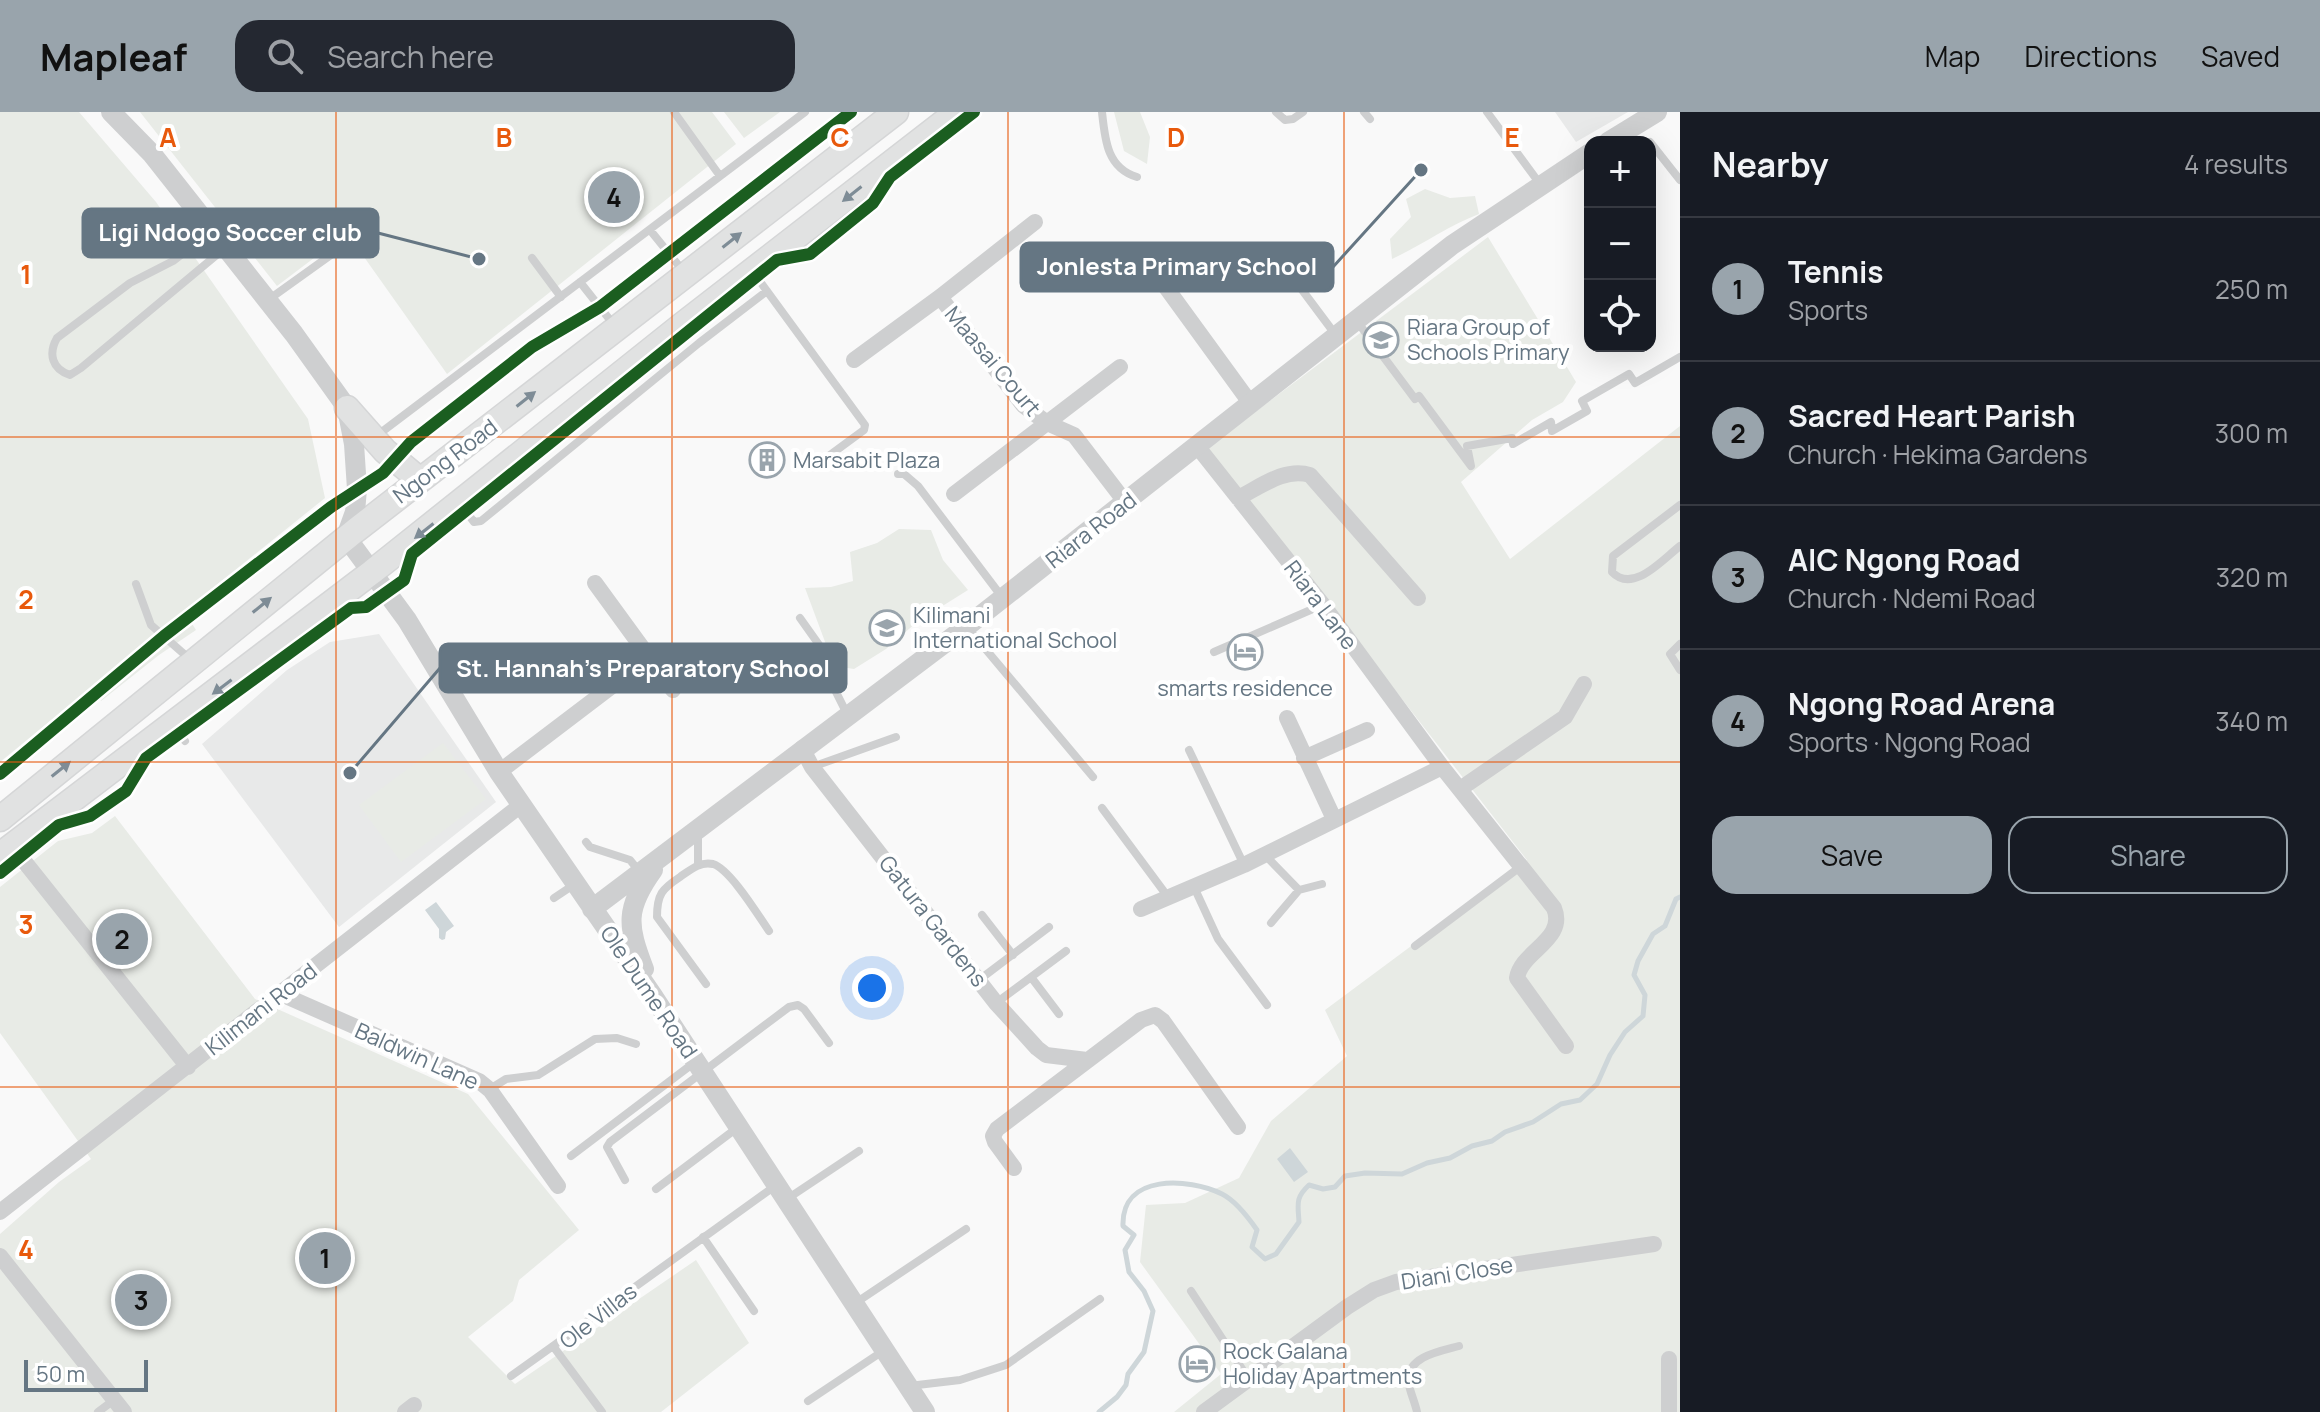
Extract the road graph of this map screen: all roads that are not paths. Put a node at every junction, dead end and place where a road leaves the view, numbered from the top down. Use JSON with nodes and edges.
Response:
{"nodes":[{"id":1,"x":111,"y":112,"type":"edge"},
{"id":2,"x":674,"y":112,"type":"edge"},
{"id":3,"x":805,"y":112,"type":"edge"},
{"id":4,"x":896,"y":112,"type":"edge"},
{"id":5,"x":957,"y":112,"type":"edge"},
{"id":6,"x":1102,"y":112,"type":"edge"},
{"id":7,"x":1276,"y":112,"type":"edge"},
{"id":8,"x":1303,"y":112,"type":"edge"},
{"id":9,"x":1487,"y":112,"type":"edge"},
{"id":10,"x":1657,"y":112,"type":"edge"},
{"id":11,"x":1636,"y":124,"type":"junction"},
{"id":12,"x":1617,"y":136,"type":"edge"},
{"id":13,"x":1645,"y":136,"type":"edge"},
{"id":14,"x":1656,"y":150,"type":"edge"},
{"id":15,"x":1584,"y":157,"type":"edge"},
{"id":16,"x":720,"y":176,"type":"junction"},
{"id":17,"x":1137,"y":177,"type":"dead end"},
{"id":18,"x":1680,"y":180,"type":"edge"},
{"id":19,"x":1541,"y":184,"type":"junction"},
{"id":20,"x":1035,"y":222,"type":"dead end"},
{"id":21,"x":212,"y":230,"type":"junction"},
{"id":22,"x":650,"y":230,"type":"junction"},
{"id":23,"x":226,"y":247,"type":"junction"},
{"id":24,"x":342,"y":247,"type":"dead end"},
{"id":25,"x":1276,"y":255,"type":"dead end"},
{"id":26,"x":532,"y":258,"type":"dead end"},
{"id":27,"x":686,"y":275,"type":"junction"},
{"id":28,"x":1160,"y":279,"type":"dead end"},
{"id":29,"x":760,"y":281,"type":"junction"},
{"id":30,"x":580,"y":282,"type":"junction"},
{"id":31,"x":561,"y":297,"type":"junction"},
{"id":32,"x":940,"y":297,"type":"junction"},
{"id":33,"x":267,"y":300,"type":"junction"},
{"id":34,"x":1359,"y":324,"type":"dead end"},
{"id":35,"x":617,"y":329,"type":"junction"},
{"id":36,"x":1335,"y":335,"type":"junction"},
{"id":37,"x":1680,"y":357,"type":"edge"},
{"id":38,"x":854,"y":360,"type":"dead end"},
{"id":39,"x":1120,"y":367,"type":"dead end"},
{"id":40,"x":1251,"y":404,"type":"junction"},
{"id":41,"x":347,"y":408,"type":"junction"},
{"id":42,"x":1047,"y":423,"type":"junction"},
{"id":43,"x":374,"y":439,"type":"junction"},
{"id":44,"x":1197,"y":446,"type":"junction"},
{"id":45,"x":830,"y":455,"type":"dead end"},
{"id":46,"x":898,"y":474,"type":"dead end"},
{"id":47,"x":420,"y":480,"type":"junction"},
{"id":48,"x":954,"y":494,"type":"dead end"},
{"id":49,"x":1238,"y":498,"type":"junction"},
{"id":50,"x":1126,"y":503,"type":"junction"},
{"id":51,"x":1680,"y":505,"type":"edge"},
{"id":52,"x":346,"y":537,"type":"junction"},
{"id":53,"x":1680,"y":546,"type":"edge"},
{"id":54,"x":372,"y":572,"type":"junction"},
{"id":55,"x":595,"y":583,"type":"dead end"},
{"id":56,"x":136,"y":584,"type":"dead end"},
{"id":57,"x":1002,"y":598,"type":"junction"},
{"id":58,"x":1418,"y":598,"type":"dead end"},
{"id":59,"x":1323,"y":605,"type":"junction"},
{"id":60,"x":800,"y":618,"type":"dead end"},
{"id":61,"x":966,"y":627,"type":"junction"},
{"id":62,"x":1680,"y":644,"type":"edge"},
{"id":63,"x":1214,"y":652,"type":"dead end"},
{"id":64,"x":649,"y":658,"type":"junction"},
{"id":65,"x":193,"y":662,"type":"junction"},
{"id":66,"x":1680,"y":670,"type":"edge"},
{"id":67,"x":1584,"y":684,"type":"dead end"},
{"id":68,"x":673,"y":690,"type":"dead end"},
{"id":69,"x":848,"y":714,"type":"junction"},
{"id":70,"x":1287,"y":718,"type":"dead end"},
{"id":71,"x":1367,"y":730,"type":"dead end"},
{"id":72,"x":896,"y":737,"type":"dead end"},
{"id":73,"x":802,"y":748,"type":"junction"},
{"id":74,"x":1189,"y":750,"type":"dead end"},
{"id":75,"x":1304,"y":758,"type":"junction"},
{"id":76,"x":812,"y":767,"type":"junction"},
{"id":77,"x":1442,"y":767,"type":"junction"},
{"id":78,"x":499,"y":772,"type":"junction"},
{"id":79,"x":1093,"y":777,"type":"dead end"},
{"id":80,"x":1460,"y":789,"type":"junction"},
{"id":81,"x":521,"y":805,"type":"junction"},
{"id":82,"x":1102,"y":808,"type":"dead end"},
{"id":83,"x":1,"y":817,"type":"edge"},
{"id":84,"x":1334,"y":819,"type":"junction"},
{"id":85,"x":699,"y":828,"type":"junction"},
{"id":86,"x":586,"y":842,"type":"dead end"},
{"id":87,"x":6,"y":851,"type":"edge"},
{"id":88,"x":1263,"y":853,"type":"junction"},
{"id":89,"x":665,"y":854,"type":"junction"},
{"id":90,"x":698,"y":865,"type":"junction"},
{"id":91,"x":1244,"y":865,"type":"junction"},
{"id":92,"x":1521,"y":866,"type":"junction"},
{"id":93,"x":640,"y":872,"type":"junction"},
{"id":94,"x":575,"y":884,"type":"junction"},
{"id":95,"x":1322,"y":884,"type":"dead end"},
{"id":96,"x":1194,"y":887,"type":"junction"},
{"id":97,"x":1299,"y":890,"type":"junction"},
{"id":98,"x":1168,"y":897,"type":"junction"},
{"id":99,"x":554,"y":898,"type":"dead end"},
{"id":100,"x":592,"y":909,"type":"junction"},
{"id":101,"x":1141,"y":909,"type":"dead end"},
{"id":102,"x":982,"y":915,"type":"dead end"},
{"id":103,"x":1271,"y":923,"type":"dead end"},
{"id":104,"x":1049,"y":927,"type":"dead end"},
{"id":105,"x":769,"y":931,"type":"dead end"},
{"id":106,"x":1415,"y":946,"type":"dead end"},
{"id":107,"x":1066,"y":951,"type":"dead end"},
{"id":108,"x":1013,"y":955,"type":"junction"},
{"id":109,"x":1031,"y":977,"type":"junction"},
{"id":110,"x":979,"y":980,"type":"junction"},
{"id":111,"x":706,"y":984,"type":"dead end"},
{"id":112,"x":281,"y":994,"type":"junction"},
{"id":113,"x":653,"y":996,"type":"junction"},
{"id":114,"x":996,"y":1003,"type":"junction"},
{"id":115,"x":1267,"y":1005,"type":"dead end"},
{"id":116,"x":1059,"y":1014,"type":"dead end"},
{"id":117,"x":829,"y":1043,"type":"dead end"},
{"id":118,"x":636,"y":1044,"type":"dead end"},
{"id":119,"x":1566,"y":1046,"type":"dead end"},
{"id":120,"x":1087,"y":1060,"type":"junction"},
{"id":121,"x":188,"y":1067,"type":"junction"},
{"id":122,"x":700,"y":1067,"type":"junction"},
{"id":123,"x":490,"y":1090,"type":"junction"},
{"id":124,"x":738,"y":1127,"type":"junction"},
{"id":125,"x":1238,"y":1127,"type":"dead end"},
{"id":126,"x":859,"y":1151,"type":"dead end"},
{"id":127,"x":571,"y":1156,"type":"dead end"},
{"id":128,"x":1014,"y":1168,"type":"dead end"},
{"id":129,"x":625,"y":1180,"type":"dead end"},
{"id":130,"x":558,"y":1186,"type":"dead end"},
{"id":131,"x":656,"y":1189,"type":"dead end"},
{"id":132,"x":782,"y":1192,"type":"junction"},
{"id":133,"x":0,"y":1212,"type":"edge"},
{"id":134,"x":966,"y":1229,"type":"dead end"},
{"id":135,"x":703,"y":1237,"type":"junction"},
{"id":136,"x":1654,"y":1244,"type":"dead end"},
{"id":137,"x":0,"y":1256,"type":"edge"},
{"id":138,"x":1191,"y":1291,"type":"dead end"},
{"id":139,"x":1100,"y":1299,"type":"dead end"},
{"id":140,"x":853,"y":1305,"type":"junction"},
{"id":141,"x":754,"y":1311,"type":"dead end"},
{"id":142,"x":553,"y":1346,"type":"junction"},
{"id":143,"x":1459,"y":1346,"type":"dead end"},
{"id":144,"x":883,"y":1350,"type":"junction"},
{"id":145,"x":1669,"y":1359,"type":"dead end"},
{"id":146,"x":511,"y":1376,"type":"dead end"},
{"id":147,"x":1248,"y":1378,"type":"junction"},
{"id":148,"x":909,"y":1386,"type":"junction"},
{"id":149,"x":808,"y":1401,"type":"dead end"},
{"id":150,"x":119,"y":1406,"type":"edge"},
{"id":151,"x":98,"y":1412,"type":"edge"},
{"id":152,"x":602,"y":1412,"type":"edge"},
{"id":153,"x":925,"y":1412,"type":"edge"},
{"id":154,"x":1204,"y":1412,"type":"edge"},
{"id":155,"x":1417,"y":1412,"type":"edge"},
{"id":156,"x":1669,"y":1412,"type":"edge"}],
"edges":[{"from":1,"to":21,"type":"street"},
{"from":2,"to":16,"type":"lane"},
{"from":3,"to":16,"type":"lane"},
{"from":27,"to":4,"type":"main road","name":"Ngong Road","one_way":true},
{"from":5,"to":29,"type":"main road","name":"Ngong Road","one_way":true},
{"from":6,"to":17,"type":"lane"},
{"from":7,"to":8,"type":"lane"},
{"from":9,"to":19,"type":"lane"},
{"from":10,"to":11,"type":"street"},
{"from":11,"to":12,"type":"street"},
{"from":11,"to":13,"type":"lane"},
{"from":14,"to":18,"type":"lane"},
{"from":15,"to":19,"type":"street","name":"Riara Road"},
{"from":16,"to":22,"type":"lane"},
{"from":19,"to":36,"type":"street","name":"Riara Road"},
{"from":20,"to":32,"type":"street","name":"Maasai Court"},
{"from":21,"to":23,"type":"street"},
{"from":21,"to":23,"type":"lane"},
{"from":22,"to":27,"type":"lane"},
{"from":22,"to":30,"type":"lane"},
{"from":23,"to":33,"type":"street"},
{"from":24,"to":33,"type":"lane"},
{"from":25,"to":36,"type":"lane"},
{"from":26,"to":31,"type":"lane"},
{"from":27,"to":35,"type":"main road","name":"Ngong Road"},
{"from":28,"to":40,"type":"street"},
{"from":29,"to":45,"type":"lane"},
{"from":29,"to":54,"type":"main road","name":"Ngong Road","one_way":true},
{"from":30,"to":31,"type":"lane"},
{"from":30,"to":35,"type":"lane"},
{"from":31,"to":43,"type":"lane"},
{"from":32,"to":38,"type":"street","name":"Maasai Court"},
{"from":32,"to":42,"type":"street","name":"Maasai Court"},
{"from":33,"to":41,"type":"street"},
{"from":34,"to":37,"type":"lane"},
{"from":47,"to":35,"type":"main road","name":"Ngong Road","one_way":true},
{"from":36,"to":40,"type":"street","name":"Riara Road"},
{"from":39,"to":42,"type":"street","name":"Maasai Court"},
{"from":40,"to":44,"type":"street","name":"Riara Road"},
{"from":41,"to":43,"type":"main road"},
{"from":41,"to":52,"type":"street"},
{"from":42,"to":48,"type":"street","name":"Maasai Court"},
{"from":42,"to":50,"type":"street","name":"Maasai Court"},
{"from":43,"to":47,"type":"main road"},
{"from":44,"to":49,"type":"street","name":"Riara Lane"},
{"from":44,"to":50,"type":"street","name":"Riara Road"},
{"from":46,"to":57,"type":"lane"},
{"from":47,"to":52,"type":"main road","name":"Ngong Road"},
{"from":49,"to":58,"type":"street"},
{"from":49,"to":59,"type":"street","name":"Riara Lane"},
{"from":50,"to":57,"type":"street","name":"Riara Road"},
{"from":51,"to":53,"type":"lane"},
{"from":52,"to":54,"type":"street","name":"Ole Dume Road"},
{"from":65,"to":52,"type":"main road","name":"Ngong Road","one_way":true},
{"from":54,"to":78,"type":"street","name":"Ole Dume Road"},
{"from":54,"to":87,"type":"main road","name":"Ngong Road","one_way":true},
{"from":55,"to":64,"type":"street"},
{"from":56,"to":65,"type":"lane"},
{"from":57,"to":61,"type":"street","name":"Riara Road"},
{"from":59,"to":63,"type":"lane"},
{"from":59,"to":77,"type":"street","name":"Riara Lane"},
{"from":60,"to":69,"type":"lane"},
{"from":61,"to":69,"type":"street","name":"Riara Road"},
{"from":61,"to":79,"type":"lane"},
{"from":62,"to":66,"type":"lane"},
{"from":64,"to":68,"type":"street"},
{"from":64,"to":78,"type":"street"},
{"from":83,"to":65,"type":"main road","name":"Ngong Road","one_way":true},
{"from":67,"to":80,"type":"street"},
{"from":69,"to":73,"type":"street","name":"Riara Road"},
{"from":70,"to":75,"type":"street"},
{"from":71,"to":75,"type":"street"},
{"from":72,"to":76,"type":"lane"},
{"from":73,"to":76,"type":"street","name":"Gatura Gardens"},
{"from":73,"to":85,"type":"street","name":"Riara Road"},
{"from":74,"to":91,"type":"lane"},
{"from":75,"to":84,"type":"street"},
{"from":76,"to":110,"type":"street","name":"Gatura Gardens"},
{"from":77,"to":80,"type":"street","name":"Riara Lane"},
{"from":77,"to":84,"type":"street"},
{"from":78,"to":81,"type":"street","name":"Ole Dume Road"},
{"from":80,"to":92,"type":"street","name":"Riara Lane"},
{"from":81,"to":94,"type":"street","name":"Ole Dume Road"},
{"from":81,"to":112,"type":"street","name":"Kilimani Road"},
{"from":82,"to":98,"type":"lane"},
{"from":84,"to":88,"type":"street"},
{"from":85,"to":89,"type":"street","name":"Riara Road"},
{"from":85,"to":90,"type":"lane"},
{"from":86,"to":93,"type":"lane"},
{"from":87,"to":121,"type":"street"},
{"from":88,"to":91,"type":"street"},
{"from":88,"to":97,"type":"lane"},
{"from":89,"to":93,"type":"street","name":"Riara Road"},
{"from":89,"to":113,"type":"street"},
{"from":90,"to":105,"type":"lane"},
{"from":90,"to":111,"type":"lane"},
{"from":91,"to":96,"type":"street"},
{"from":92,"to":106,"type":"lane"},
{"from":92,"to":119,"type":"street","name":"Riara Lane"},
{"from":93,"to":100,"type":"street","name":"Riara Road"},
{"from":94,"to":99,"type":"lane"},
{"from":94,"to":100,"type":"street","name":"Ole Dume Road"},
{"from":95,"to":97,"type":"lane"},
{"from":96,"to":98,"type":"street"},
{"from":96,"to":115,"type":"lane"},
{"from":97,"to":103,"type":"lane"},
{"from":98,"to":101,"type":"street"},
{"from":100,"to":113,"type":"street","name":"Ole Dume Road"},
{"from":102,"to":108,"type":"lane"},
{"from":104,"to":108,"type":"lane"},
{"from":107,"to":109,"type":"lane"},
{"from":108,"to":110,"type":"lane"},
{"from":109,"to":114,"type":"lane"},
{"from":109,"to":116,"type":"lane"},
{"from":110,"to":114,"type":"street","name":"Gatura Gardens"},
{"from":112,"to":121,"type":"street","name":"Kilimani Road"},
{"from":112,"to":123,"type":"street","name":"Baldwin Lane"},
{"from":113,"to":122,"type":"street","name":"Ole Dume Road"},
{"from":114,"to":120,"type":"street","name":"Gatura Gardens"},
{"from":117,"to":122,"type":"lane"},
{"from":118,"to":123,"type":"lane"},
{"from":120,"to":125,"type":"street"},
{"from":120,"to":128,"type":"street"},
{"from":121,"to":133,"type":"street","name":"Kilimani Road"},
{"from":122,"to":124,"type":"street","name":"Ole Dume Road"},
{"from":122,"to":127,"type":"lane"},
{"from":122,"to":129,"type":"lane"},
{"from":123,"to":130,"type":"street","name":"Baldwin Lane"},
{"from":124,"to":131,"type":"lane"},
{"from":124,"to":132,"type":"street","name":"Ole Dume Road"},
{"from":126,"to":132,"type":"lane","name":"Ole Villas"},
{"from":132,"to":135,"type":"lane","name":"Ole Villas"},
{"from":132,"to":140,"type":"street","name":"Ole Dume Road"},
{"from":134,"to":140,"type":"lane"},
{"from":135,"to":141,"type":"lane"},
{"from":135,"to":142,"type":"lane","name":"Ole Villas"},
{"from":136,"to":147,"type":"street","name":"Diani Close"},
{"from":137,"to":150,"type":"street"},
{"from":138,"to":147,"type":"lane"},
{"from":139,"to":148,"type":"lane"},
{"from":140,"to":144,"type":"street","name":"Ole Dume Road"},
{"from":142,"to":146,"type":"lane"},
{"from":142,"to":152,"type":"lane","name":"Ole Villas"},
{"from":143,"to":155,"type":"lane"},
{"from":144,"to":148,"type":"street","name":"Ole Dume Road"},
{"from":144,"to":149,"type":"lane"},
{"from":145,"to":156,"type":"street"},
{"from":147,"to":154,"type":"street","name":"Diani Close"},
{"from":148,"to":153,"type":"street","name":"Ole Dume Road"},
{"from":150,"to":151,"type":"lane"}]}
